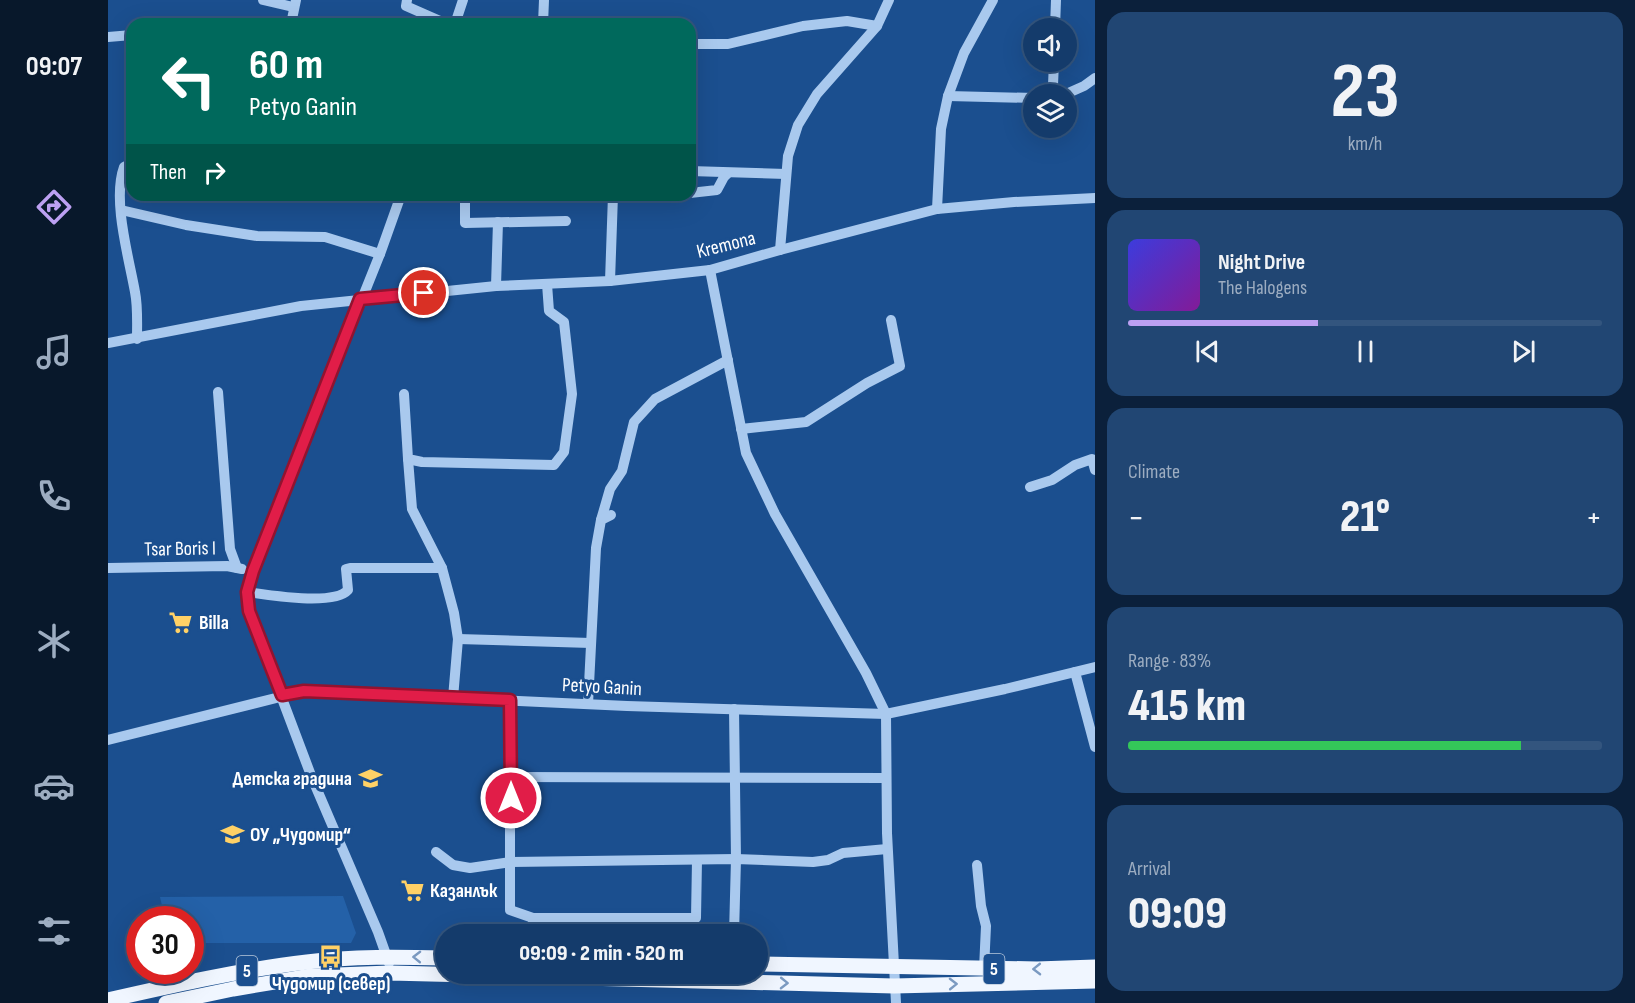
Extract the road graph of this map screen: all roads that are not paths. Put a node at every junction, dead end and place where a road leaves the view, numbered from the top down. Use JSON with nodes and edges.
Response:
{"nodes":[{"id":1,"x":263,"y":0,"type":"edge"},
{"id":2,"x":407,"y":0,"type":"edge"},
{"id":3,"x":463,"y":0,"type":"edge"},
{"id":4,"x":544,"y":0,"type":"edge"},
{"id":5,"x":889,"y":0,"type":"edge"},
{"id":6,"x":993,"y":0,"type":"edge"},
{"id":7,"x":1056,"y":0,"type":"edge"},
{"id":8,"x":295,"y":4,"type":"edge"},
{"id":9,"x":433,"y":18,"type":"edge"},
{"id":10,"x":457,"y":18,"type":"edge"},
{"id":11,"x":543,"y":18,"type":"edge"},
{"id":12,"x":1055,"y":18,"type":"edge"},
{"id":13,"x":877,"y":26,"type":"junction"},
{"id":14,"x":126,"y":36,"type":"edge"},
{"id":15,"x":108,"y":37,"type":"edge"},
{"id":16,"x":696,"y":44,"type":"edge"},
{"id":17,"x":1095,"y":78,"type":"edge"},
{"id":18,"x":1077,"y":89,"type":"edge"},
{"id":19,"x":948,"y":96,"type":"junction"},
{"id":20,"x":1023,"y":98,"type":"edge"},
{"id":21,"x":126,"y":166,"type":"edge"},
{"id":22,"x":696,"y":171,"type":"edge"},
{"id":23,"x":728,"y":173,"type":"junction"},
{"id":24,"x":786,"y":174,"type":"junction"},
{"id":25,"x":696,"y":193,"type":"edge"},
{"id":26,"x":1095,"y":198,"type":"edge"},
{"id":27,"x":399,"y":201,"type":"edge"},
{"id":28,"x":465,"y":201,"type":"edge"},
{"id":29,"x":613,"y":201,"type":"edge"},
{"id":30,"x":937,"y":209,"type":"junction"},
{"id":31,"x":121,"y":210,"type":"junction"},
{"id":32,"x":566,"y":221,"type":"dead end"},
{"id":33,"x":498,"y":222,"type":"junction"},
{"id":34,"x":780,"y":250,"type":"junction"},
{"id":35,"x":380,"y":254,"type":"junction"},
{"id":36,"x":710,"y":270,"type":"junction"},
{"id":37,"x":610,"y":281,"type":"junction"},
{"id":38,"x":547,"y":284,"type":"junction"},
{"id":39,"x":496,"y":286,"type":"junction"},
{"id":40,"x":360,"y":299,"type":"junction"},
{"id":41,"x":891,"y":320,"type":"dead end"},
{"id":42,"x":137,"y":339,"type":"junction"},
{"id":43,"x":108,"y":343,"type":"edge"},
{"id":44,"x":728,"y":360,"type":"junction"},
{"id":45,"x":218,"y":392,"type":"dead end"},
{"id":46,"x":404,"y":394,"type":"dead end"},
{"id":47,"x":741,"y":429,"type":"junction"},
{"id":48,"x":408,"y":459,"type":"junction"},
{"id":49,"x":1095,"y":470,"type":"edge"},
{"id":50,"x":1030,"y":488,"type":"dead end"},
{"id":51,"x":108,"y":568,"type":"edge"},
{"id":52,"x":237,"y":568,"type":"junction"},
{"id":53,"x":442,"y":568,"type":"junction"},
{"id":54,"x":253,"y":571,"type":"junction"},
{"id":55,"x":247,"y":592,"type":"junction"},
{"id":56,"x":458,"y":639,"type":"junction"},
{"id":57,"x":591,"y":643,"type":"junction"},
{"id":58,"x":1095,"y":667,"type":"edge"},
{"id":59,"x":1075,"y":672,"type":"junction"},
{"id":60,"x":282,"y":695,"type":"junction"},
{"id":61,"x":453,"y":698,"type":"junction"},
{"id":62,"x":510,"y":700,"type":"junction"},
{"id":63,"x":588,"y":704,"type":"junction"},
{"id":64,"x":734,"y":709,"type":"junction"},
{"id":65,"x":885,"y":714,"type":"junction"},
{"id":66,"x":108,"y":740,"type":"edge"},
{"id":67,"x":1095,"y":747,"type":"edge"},
{"id":68,"x":510,"y":777,"type":"junction"},
{"id":69,"x":734,"y":778,"type":"junction"},
{"id":70,"x":886,"y":778,"type":"junction"},
{"id":71,"x":887,"y":849,"type":"junction"},
{"id":72,"x":436,"y":852,"type":"dead end"},
{"id":73,"x":696,"y":860,"type":"junction"},
{"id":74,"x":736,"y":860,"type":"junction"},
{"id":75,"x":511,"y":862,"type":"junction"},
{"id":76,"x":977,"y":865,"type":"dead end"},
{"id":77,"x":533,"y":918,"type":"junction"},
{"id":78,"x":533,"y":924,"type":"edge"},
{"id":79,"x":734,"y":924,"type":"edge"},
{"id":80,"x":388,"y":957,"type":"junction"},
{"id":81,"x":435,"y":958,"type":"edge"},
{"id":82,"x":768,"y":964,"type":"edge"},
{"id":83,"x":893,"y":967,"type":"junction"},
{"id":84,"x":1095,"y":967,"type":"edge"},
{"id":85,"x":984,"y":969,"type":"junction"},
{"id":86,"x":390,"y":973,"type":"junction"},
{"id":87,"x":1095,"y":981,"type":"edge"},
{"id":88,"x":894,"y":986,"type":"junction"},
{"id":89,"x":111,"y":997,"type":"edge"},
{"id":90,"x":169,"y":1003,"type":"edge"},
{"id":91,"x":896,"y":1003,"type":"edge"}],
"edges":[{"from":1,"to":8,"type":"street"},
{"from":2,"to":9,"type":"street"},
{"from":3,"to":10,"type":"street"},
{"from":4,"to":11,"type":"street"},
{"from":5,"to":13,"type":"street"},
{"from":6,"to":19,"type":"street"},
{"from":7,"to":12,"type":"street"},
{"from":13,"to":16,"type":"street"},
{"from":13,"to":24,"type":"street"},
{"from":14,"to":15,"type":"street"},
{"from":17,"to":18,"type":"street"},
{"from":19,"to":20,"type":"street"},
{"from":19,"to":30,"type":"street"},
{"from":21,"to":31,"type":"street"},
{"from":22,"to":23,"type":"street"},
{"from":23,"to":24,"type":"street"},
{"from":23,"to":25,"type":"street"},
{"from":24,"to":34,"type":"street"},
{"from":26,"to":30,"type":"street","name":"Kremona"},
{"from":27,"to":35,"type":"street"},
{"from":28,"to":33,"type":"street"},
{"from":29,"to":37,"type":"street"},
{"from":30,"to":34,"type":"street","name":"Kremona"},
{"from":31,"to":35,"type":"street"},
{"from":31,"to":42,"type":"street"},
{"from":32,"to":33,"type":"street"},
{"from":33,"to":39,"type":"street"},
{"from":34,"to":36,"type":"street","name":"Kremona"},
{"from":35,"to":40,"type":"street"},
{"from":36,"to":37,"type":"street","name":"Kremona"},
{"from":36,"to":44,"type":"street"},
{"from":37,"to":38,"type":"street","name":"Kremona"},
{"from":38,"to":39,"type":"street","name":"Kremona"},
{"from":38,"to":48,"type":"street"},
{"from":39,"to":40,"type":"street","name":"Kremona"},
{"from":40,"to":42,"type":"street","name":"Kremona"},
{"from":40,"to":54,"type":"street"},
{"from":41,"to":47,"type":"street"},
{"from":42,"to":43,"type":"street","name":"Kremona"},
{"from":44,"to":47,"type":"street"},
{"from":44,"to":57,"type":"street"},
{"from":45,"to":52,"type":"street"},
{"from":46,"to":48,"type":"street"},
{"from":47,"to":65,"type":"street"},
{"from":48,"to":53,"type":"street"},
{"from":49,"to":50,"type":"street"},
{"from":51,"to":52,"type":"street","name":"Tsar Boris I"},
{"from":52,"to":54,"type":"street","name":"Tsar Boris I"},
{"from":53,"to":55,"type":"street"},
{"from":53,"to":56,"type":"street"},
{"from":54,"to":55,"type":"street"},
{"from":55,"to":60,"type":"street"},
{"from":56,"to":57,"type":"street"},
{"from":56,"to":61,"type":"street"},
{"from":57,"to":63,"type":"street"},
{"from":58,"to":59,"type":"street","name":"Petyo Ganin"},
{"from":59,"to":65,"type":"street","name":"Petyo Ganin"},
{"from":59,"to":67,"type":"street"},
{"from":60,"to":61,"type":"street","name":"Petyo Ganin"},
{"from":60,"to":66,"type":"street","name":"Petyo Ganin"},
{"from":60,"to":80,"type":"street"},
{"from":61,"to":62,"type":"street","name":"Petyo Ganin"},
{"from":62,"to":63,"type":"street","name":"Petyo Ganin"},
{"from":62,"to":68,"type":"street"},
{"from":63,"to":64,"type":"street","name":"Petyo Ganin"},
{"from":64,"to":65,"type":"street","name":"Petyo Ganin"},
{"from":64,"to":69,"type":"street"},
{"from":65,"to":70,"type":"street"},
{"from":68,"to":69,"type":"street"},
{"from":68,"to":75,"type":"street"},
{"from":69,"to":70,"type":"street"},
{"from":69,"to":74,"type":"street"},
{"from":70,"to":71,"type":"street"},
{"from":71,"to":74,"type":"street"},
{"from":71,"to":83,"type":"street"},
{"from":72,"to":75,"type":"street"},
{"from":73,"to":74,"type":"street"},
{"from":73,"to":75,"type":"street"},
{"from":73,"to":77,"type":"street"},
{"from":74,"to":79,"type":"street"},
{"from":75,"to":77,"type":"street"},
{"from":76,"to":85,"type":"street"},
{"from":77,"to":78,"type":"street"},
{"from":81,"to":80,"type":"main road","number":"5","one_way":true},
{"from":80,"to":86,"type":"street"},
{"from":80,"to":89,"type":"main road","number":"5"},
{"from":82,"to":83,"type":"main road","number":"5"},
{"from":83,"to":85,"type":"main road","number":"5"},
{"from":83,"to":88,"type":"street"},
{"from":84,"to":85,"type":"main road","number":"5","one_way":true},
{"from":86,"to":88,"type":"main road","number":"5","one_way":true},
{"from":86,"to":90,"type":"main road","number":"5"},
{"from":88,"to":87,"type":"main road","number":"5","one_way":true},
{"from":88,"to":91,"type":"street"}]}
